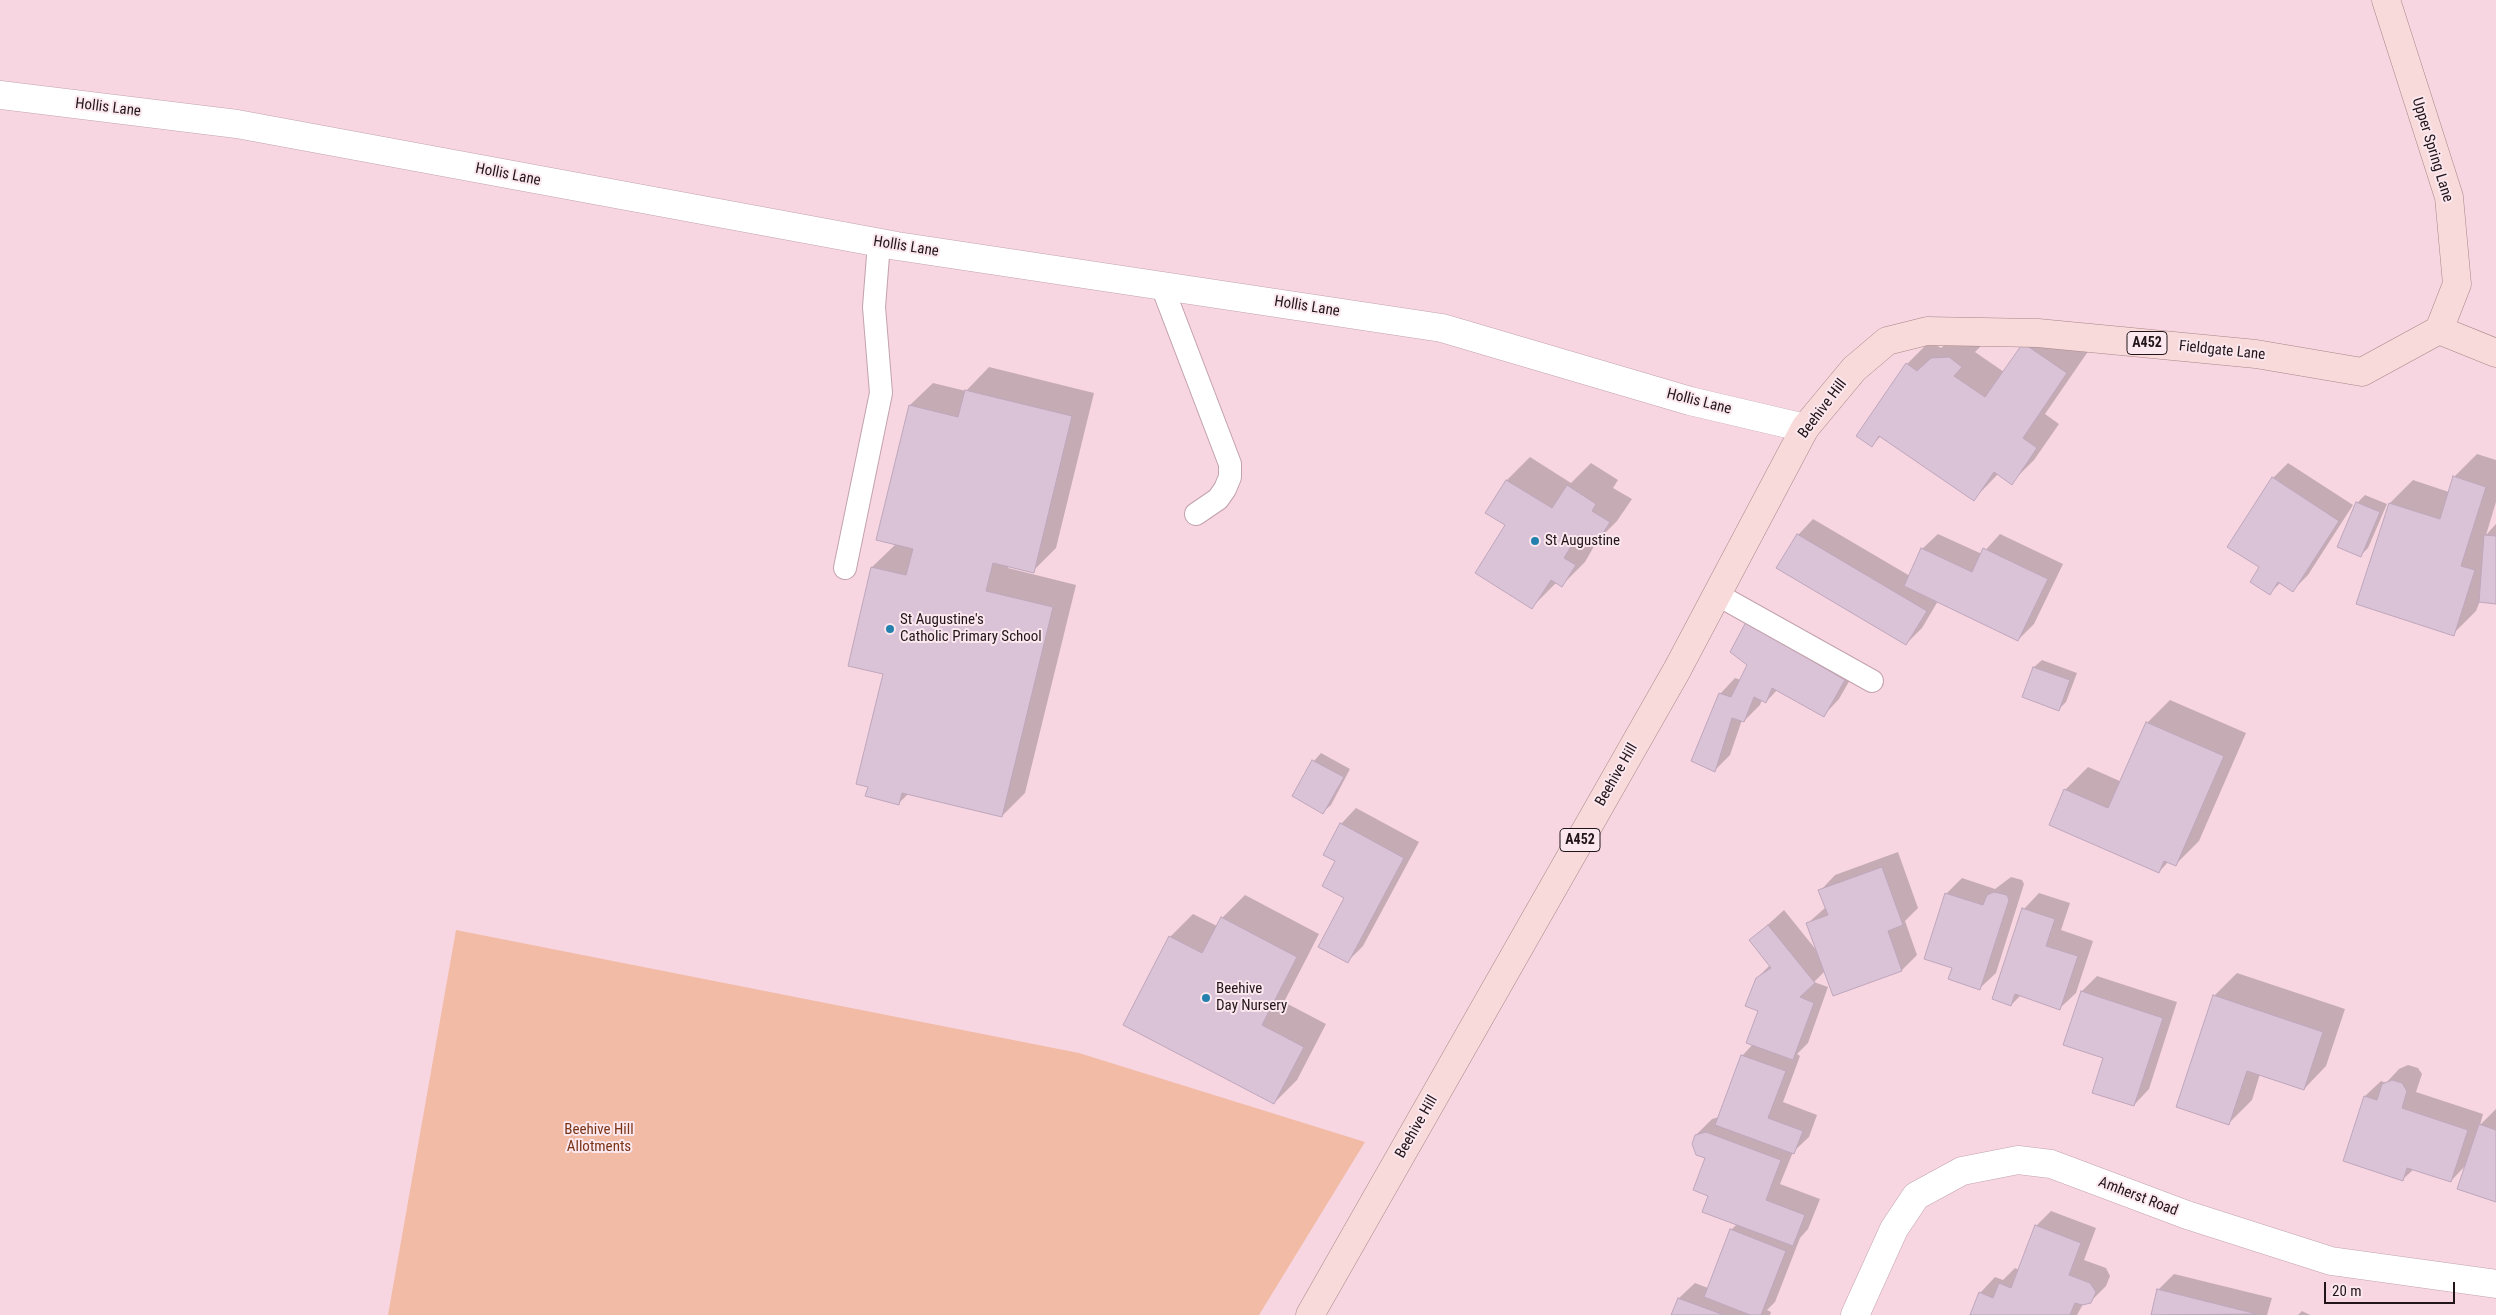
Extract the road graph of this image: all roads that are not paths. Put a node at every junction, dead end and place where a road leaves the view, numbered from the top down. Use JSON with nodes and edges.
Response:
{"nodes":[{"id":1,"x":2386,"y":0,"type":"edge"},
{"id":2,"x":0,"y":95,"type":"edge"},
{"id":3,"x":879,"y":243,"type":"junction"},
{"id":4,"x":1162,"y":286,"type":"junction"},
{"id":5,"x":2439,"y":330,"type":"junction"},
{"id":6,"x":2496,"y":353,"type":"edge"},
{"id":7,"x":1854,"y":369,"type":"joint"},
{"id":8,"x":1805,"y":428,"type":"junction"},
{"id":9,"x":1196,"y":514,"type":"dead end"},
{"id":10,"x":845,"y":568,"type":"dead end"},
{"id":11,"x":1718,"y":595,"type":"junction"},
{"id":12,"x":1872,"y":681,"type":"dead end"},
{"id":13,"x":2496,"y":1284,"type":"edge"},
{"id":14,"x":1310,"y":1315,"type":"edge"},
{"id":15,"x":1855,"y":1315,"type":"edge"}],
"edges":[{"from":1,"to":5,"type":"main road","name":"Upper Spring Lane"},
{"from":2,"to":3,"type":"street","name":"Hollis Lane"},
{"from":3,"to":4,"type":"street","name":"Hollis Lane"},
{"from":3,"to":10,"type":"lane"},
{"from":4,"to":8,"type":"street","name":"Hollis Lane"},
{"from":4,"to":9,"type":"lane"},
{"from":5,"to":6,"type":"main road"},
{"from":5,"to":7,"type":"main road","name":"Fieldgate Lane","number":"A452"},
{"from":7,"to":8,"type":"main road","name":"Beehive Hill","number":"A452"},
{"from":8,"to":11,"type":"main road","name":"Beehive Hill","number":"A452"},
{"from":11,"to":12,"type":"lane"},
{"from":11,"to":14,"type":"main road","name":"Beehive Hill","number":"A452"},
{"from":13,"to":15,"type":"street","name":"Amherst Road"}]}
